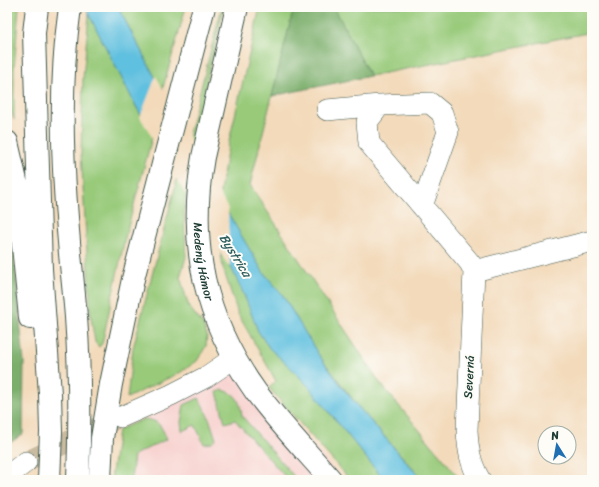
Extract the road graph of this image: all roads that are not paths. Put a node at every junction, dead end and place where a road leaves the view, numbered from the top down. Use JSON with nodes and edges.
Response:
{"nodes":[{"id":1,"x":37,"y":7,"type":"edge"},
{"id":2,"x":70,"y":7,"type":"edge"},
{"id":3,"x":204,"y":7,"type":"edge"},
{"id":4,"x":237,"y":7,"type":"edge"},
{"id":5,"x":380,"y":105,"type":"junction"},
{"id":6,"x":327,"y":110,"type":"dead end"},
{"id":7,"x":7,"y":142,"type":"edge"},
{"id":8,"x":18,"y":194,"type":"junction"},
{"id":9,"x":422,"y":206,"type":"junction"},
{"id":10,"x":592,"y":241,"type":"edge"},
{"id":11,"x":41,"y":269,"type":"junction"},
{"id":12,"x":474,"y":272,"type":"junction"},
{"id":13,"x":234,"y":358,"type":"junction"},
{"id":14,"x":121,"y":417,"type":"tunnel mouth"},
{"id":15,"x":30,"y":471,"type":"edge"},
{"id":16,"x":10,"y":480,"type":"edge"},
{"id":17,"x":49,"y":480,"type":"edge"},
{"id":18,"x":78,"y":480,"type":"edge"},
{"id":19,"x":100,"y":480,"type":"edge"},
{"id":20,"x":331,"y":480,"type":"edge"},
{"id":21,"x":480,"y":480,"type":"edge"}],
"edges":[{"from":1,"to":11,"type":"main road"},
{"from":2,"to":18,"type":"main road"},
{"from":3,"to":19,"type":"main road"},
{"from":4,"to":13,"type":"main road","name":"Medený Hámor"},
{"from":5,"to":6,"type":"street"},
{"from":5,"to":9,"type":"street"},
{"from":5,"to":9,"type":"street"},
{"from":7,"to":8,"type":"main road"},
{"from":8,"to":11,"type":"main road"},
{"from":8,"to":15,"type":"main road"},
{"from":9,"to":12,"type":"street"},
{"from":10,"to":12,"type":"street"},
{"from":11,"to":17,"type":"main road"},
{"from":12,"to":21,"type":"street","name":"Severná"},
{"from":13,"to":14,"type":"street"},
{"from":13,"to":20,"type":"main road","name":"Medený Hámor"},
{"from":15,"to":16,"type":"street"}]}
